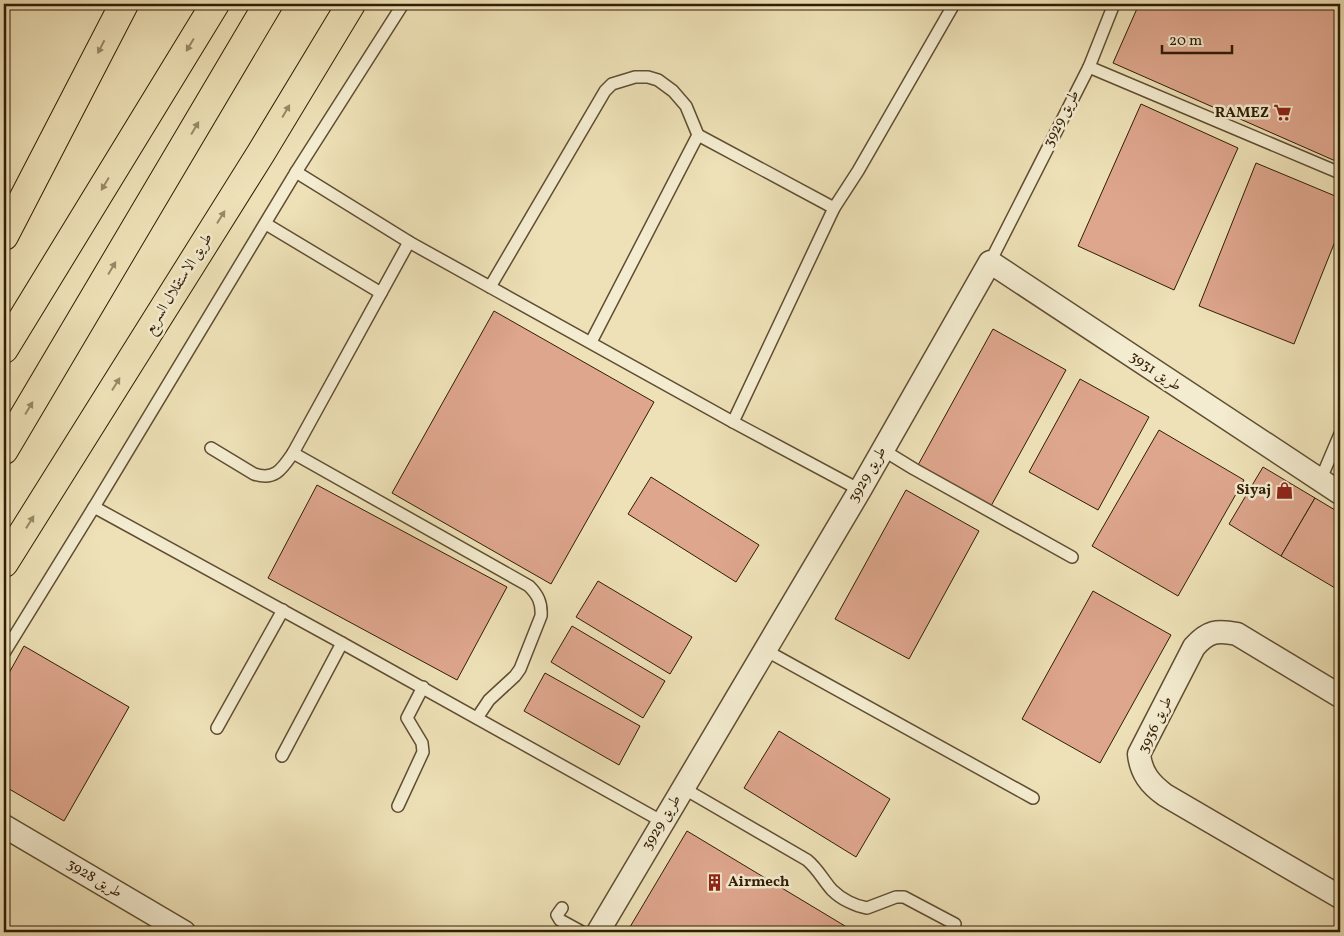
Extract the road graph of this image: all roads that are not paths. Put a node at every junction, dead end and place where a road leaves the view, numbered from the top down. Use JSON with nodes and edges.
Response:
{"nodes":[{"id":1,"x":124,"y":4,"type":"edge"},
{"id":2,"x":215,"y":4,"type":"edge"},
{"id":3,"x":268,"y":4,"type":"edge"},
{"id":4,"x":351,"y":4,"type":"edge"},
{"id":5,"x":403,"y":4,"type":"edge"},
{"id":6,"x":954,"y":4,"type":"edge"},
{"id":7,"x":1114,"y":4,"type":"edge"},
{"id":8,"x":1089,"y":67,"type":"junction"},
{"id":9,"x":698,"y":135,"type":"junction"},
{"id":10,"x":296,"y":172,"type":"junction"},
{"id":11,"x":1340,"y":173,"type":"edge"},
{"id":12,"x":34,"y":178,"type":"junction"},
{"id":13,"x":834,"y":208,"type":"junction"},
{"id":14,"x":4,"y":211,"type":"edge"},
{"id":15,"x":266,"y":224,"type":"junction"},
{"id":16,"x":4,"y":236,"type":"edge"},
{"id":17,"x":409,"y":242,"type":"junction"},
{"id":18,"x":990,"y":262,"type":"junction"},
{"id":19,"x":490,"y":287,"type":"junction"},
{"id":20,"x":381,"y":293,"type":"junction"},
{"id":21,"x":590,"y":342,"type":"junction"},
{"id":22,"x":4,"y":349,"type":"edge"},
{"id":23,"x":733,"y":422,"type":"junction"},
{"id":24,"x":1340,"y":434,"type":"edge"},
{"id":25,"x":211,"y":448,"type":"dead end"},
{"id":26,"x":4,"y":450,"type":"edge"},
{"id":27,"x":883,"y":450,"type":"junction"},
{"id":28,"x":293,"y":454,"type":"junction"},
{"id":29,"x":1320,"y":482,"type":"junction"},
{"id":30,"x":860,"y":490,"type":"junction"},
{"id":31,"x":1340,"y":494,"type":"edge"},
{"id":32,"x":94,"y":507,"type":"junction"},
{"id":33,"x":1072,"y":557,"type":"dead end"},
{"id":34,"x":4,"y":563,"type":"edge"},
{"id":35,"x":283,"y":610,"type":"junction"},
{"id":36,"x":342,"y":643,"type":"junction"},
{"id":37,"x":765,"y":650,"type":"junction"},
{"id":38,"x":4,"y":653,"type":"edge"},
{"id":39,"x":422,"y":688,"type":"junction"},
{"id":40,"x":1340,"y":696,"type":"edge"},
{"id":41,"x":477,"y":718,"type":"junction"},
{"id":42,"x":217,"y":728,"type":"dead end"},
{"id":43,"x":282,"y":756,"type":"dead end"},
{"id":44,"x":683,"y":788,"type":"junction"},
{"id":45,"x":1033,"y":798,"type":"dead end"},
{"id":46,"x":398,"y":806,"type":"dead end"},
{"id":47,"x":663,"y":822,"type":"junction"},
{"id":48,"x":4,"y":826,"type":"edge"},
{"id":49,"x":1340,"y":897,"type":"edge"},
{"id":50,"x":562,"y":908,"type":"dead end"},
{"id":51,"x":955,"y":924,"type":"dead end"},
{"id":52,"x":184,"y":932,"type":"edge"},
{"id":53,"x":582,"y":932,"type":"edge"},
{"id":54,"x":598,"y":932,"type":"edge"}],
"edges":[{"from":1,"to":12,"type":"main road","one_way":true},
{"from":2,"to":22,"type":"main road","one_way":true},
{"from":26,"to":3,"type":"main road","one_way":true},
{"from":34,"to":4,"type":"main road","name":"طريق الاستقلال السريع","one_way":true},
{"from":5,"to":10,"type":"lane"},
{"from":6,"to":13,"type":"lane"},
{"from":7,"to":8,"type":"lane","name":"طريق 3929"},
{"from":8,"to":11,"type":"lane"},
{"from":8,"to":18,"type":"lane","name":"طريق 3929"},
{"from":9,"to":13,"type":"lane"},
{"from":9,"to":19,"type":"lane"},
{"from":9,"to":21,"type":"lane"},
{"from":10,"to":15,"type":"lane"},
{"from":10,"to":17,"type":"lane"},
{"from":12,"to":14,"type":"street"},
{"from":12,"to":16,"type":"main road"},
{"from":13,"to":23,"type":"lane"},
{"from":15,"to":20,"type":"lane"},
{"from":15,"to":32,"type":"lane"},
{"from":17,"to":19,"type":"lane"},
{"from":17,"to":20,"type":"lane"},
{"from":18,"to":27,"type":"street","name":"طريق 3929"},
{"from":18,"to":29,"type":"street","name":"طريق 3931"},
{"from":19,"to":21,"type":"lane"},
{"from":20,"to":28,"type":"lane"},
{"from":21,"to":23,"type":"lane"},
{"from":23,"to":30,"type":"lane"},
{"from":24,"to":29,"type":"lane"},
{"from":25,"to":28,"type":"lane"},
{"from":27,"to":30,"type":"street","name":"طريق 3929"},
{"from":27,"to":33,"type":"lane"},
{"from":28,"to":41,"type":"lane"},
{"from":29,"to":31,"type":"street","name":"طريق 3931"},
{"from":30,"to":37,"type":"street","name":"طريق 3929"},
{"from":32,"to":35,"type":"lane"},
{"from":32,"to":38,"type":"lane"},
{"from":35,"to":36,"type":"lane"},
{"from":35,"to":42,"type":"lane"},
{"from":36,"to":39,"type":"lane"},
{"from":36,"to":43,"type":"lane"},
{"from":37,"to":44,"type":"street","name":"طريق 3929"},
{"from":37,"to":45,"type":"lane"},
{"from":39,"to":41,"type":"lane"},
{"from":39,"to":46,"type":"lane"},
{"from":40,"to":49,"type":"street","name":"طريق 3936"},
{"from":41,"to":47,"type":"lane"},
{"from":44,"to":47,"type":"street","name":"طريق 3929"},
{"from":44,"to":51,"type":"lane"},
{"from":47,"to":54,"type":"street","name":"طريق 3929"},
{"from":48,"to":52,"type":"street","name":"طريق 3928"},
{"from":50,"to":53,"type":"lane"}]}
